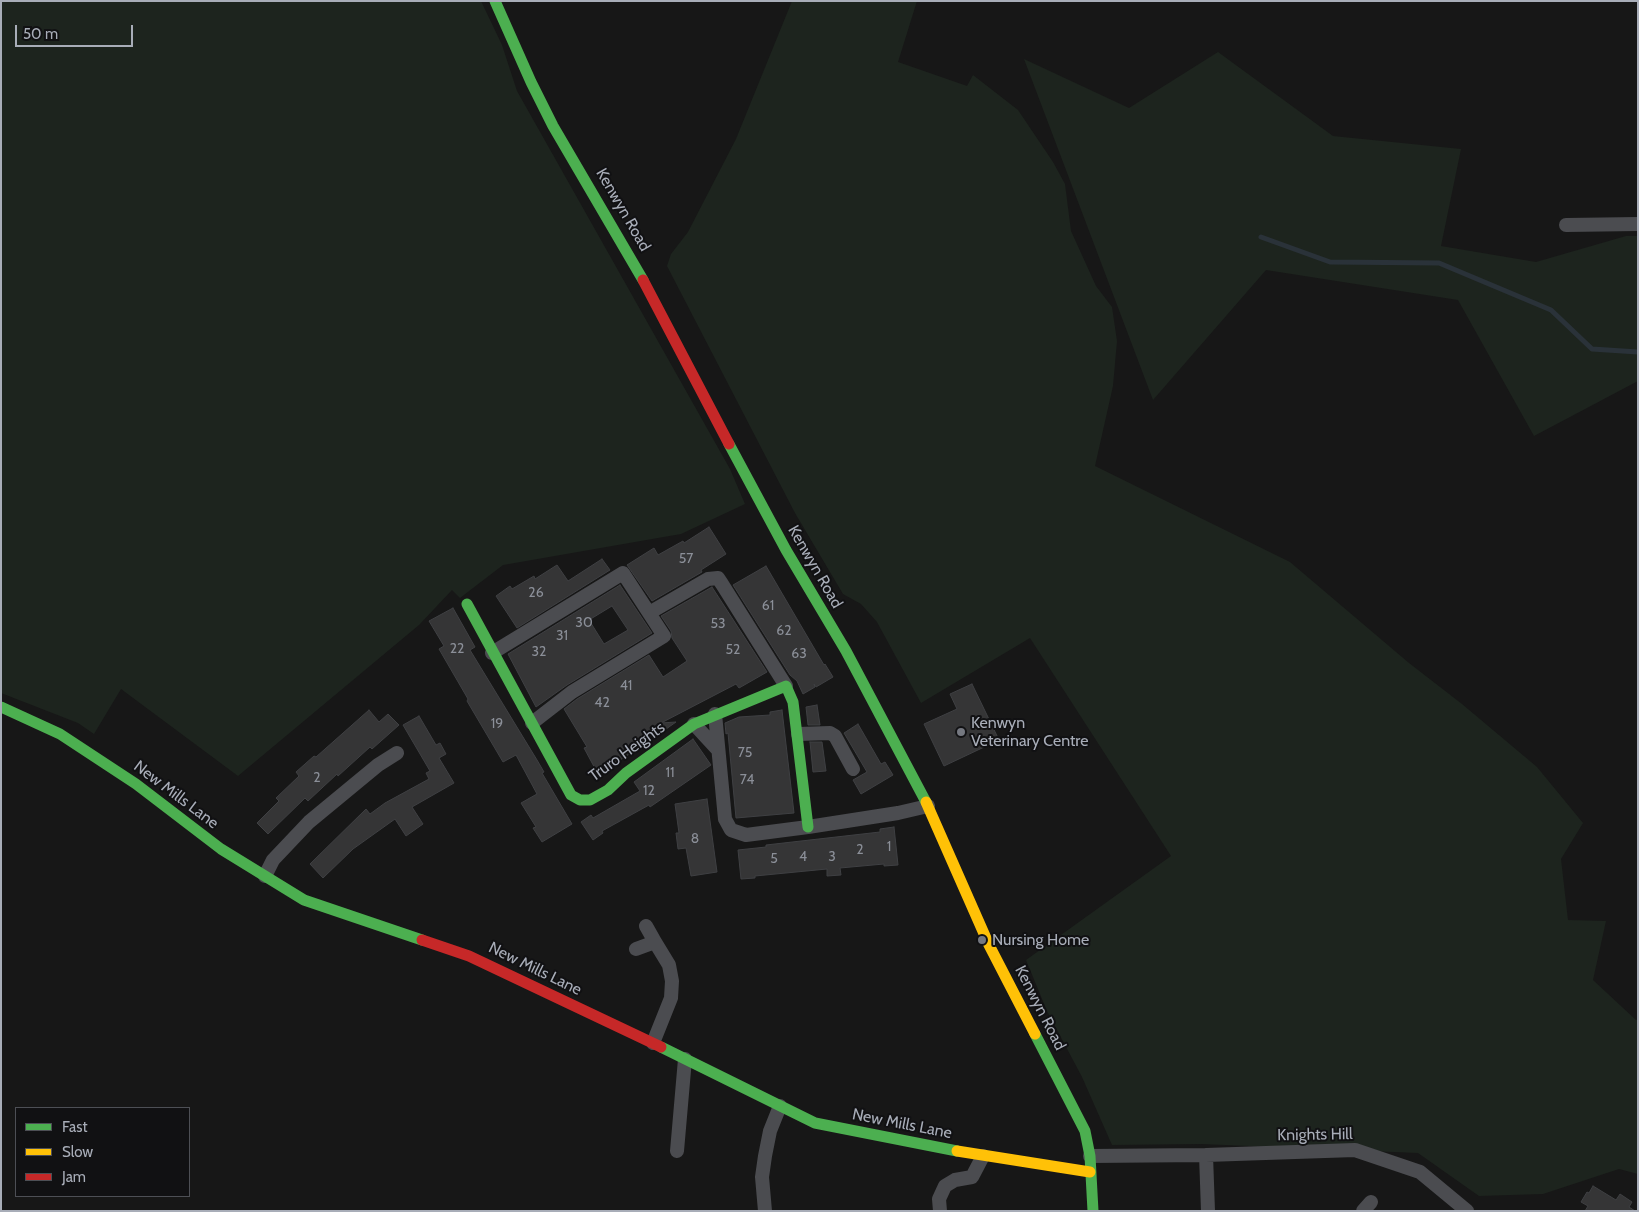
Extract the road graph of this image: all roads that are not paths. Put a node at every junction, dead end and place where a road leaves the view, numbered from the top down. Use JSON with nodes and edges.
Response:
{"nodes":[{"id":1,"x":495,"y":1,"type":"edge"},
{"id":2,"x":1638,"y":224,"type":"edge"},
{"id":3,"x":1566,"y":225,"type":"dead end"},
{"id":4,"x":467,"y":604,"type":"dead end"},
{"id":5,"x":649,"y":613,"type":"junction"},
{"id":6,"x":492,"y":653,"type":"junction"},
{"id":7,"x":786,"y":686,"type":"junction"},
{"id":8,"x":1,"y":707,"type":"edge"},
{"id":9,"x":715,"y":714,"type":"junction"},
{"id":10,"x":532,"y":724,"type":"junction"},
{"id":11,"x":694,"y":724,"type":"junction"},
{"id":12,"x":798,"y":734,"type":"junction"},
{"id":13,"x":718,"y":750,"type":"junction"},
{"id":14,"x":397,"y":753,"type":"dead end"},
{"id":15,"x":853,"y":769,"type":"dead end"},
{"id":16,"x":928,"y":806,"type":"junction"},
{"id":17,"x":808,"y":827,"type":"junction"},
{"id":18,"x":265,"y":876,"type":"junction"},
{"id":19,"x":646,"y":926,"type":"dead end"},
{"id":20,"x":655,"y":942,"type":"junction"},
{"id":21,"x":636,"y":948,"type":"dead end"},
{"id":22,"x":653,"y":1043,"type":"junction"},
{"id":23,"x":685,"y":1059,"type":"junction"},
{"id":24,"x":780,"y":1106,"type":"junction"},
{"id":25,"x":677,"y":1151,"type":"dead end"},
{"id":26,"x":1206,"y":1155,"type":"junction"},
{"id":27,"x":983,"y":1156,"type":"junction"},
{"id":28,"x":1090,"y":1156,"type":"junction"},
{"id":29,"x":1090,"y":1172,"type":"junction"},
{"id":30,"x":765,"y":1211,"type":"edge"},
{"id":31,"x":940,"y":1211,"type":"edge"},
{"id":32,"x":1093,"y":1211,"type":"edge"},
{"id":33,"x":1208,"y":1211,"type":"edge"},
{"id":34,"x":1467,"y":1211,"type":"edge"}],
"edges":[{"from":1,"to":16,"type":"street","name":"Kenwyn Road"},
{"from":2,"to":3,"type":"street"},
{"from":4,"to":6,"type":"street","name":"Truro Heights"},
{"from":5,"to":6,"type":"street"},
{"from":5,"to":7,"type":"street"},
{"from":5,"to":10,"type":"street"},
{"from":6,"to":10,"type":"street","name":"Truro Heights"},
{"from":7,"to":9,"type":"street","name":"Truro Heights"},
{"from":7,"to":12,"type":"street"},
{"from":8,"to":18,"type":"street","name":"New Mills Lane"},
{"from":9,"to":11,"type":"street","name":"Truro Heights"},
{"from":9,"to":13,"type":"street"},
{"from":10,"to":11,"type":"street","name":"Truro Heights"},
{"from":11,"to":13,"type":"street"},
{"from":12,"to":15,"type":"street"},
{"from":12,"to":17,"type":"street"},
{"from":13,"to":17,"type":"street"},
{"from":14,"to":18,"type":"street"},
{"from":16,"to":17,"type":"street"},
{"from":16,"to":28,"type":"street","name":"Kenwyn Road"},
{"from":18,"to":22,"type":"street","name":"New Mills Lane"},
{"from":19,"to":20,"type":"street"},
{"from":20,"to":21,"type":"street"},
{"from":20,"to":22,"type":"street"},
{"from":22,"to":23,"type":"street","name":"New Mills Lane"},
{"from":23,"to":24,"type":"street","name":"New Mills Lane"},
{"from":23,"to":25,"type":"street"},
{"from":24,"to":27,"type":"street","name":"New Mills Lane"},
{"from":24,"to":30,"type":"street"},
{"from":26,"to":28,"type":"street","name":"Knights Hill"},
{"from":26,"to":33,"type":"street"},
{"from":26,"to":34,"type":"street","name":"Knights Hill"},
{"from":27,"to":29,"type":"street","name":"New Mills Lane"},
{"from":27,"to":31,"type":"street"},
{"from":28,"to":29,"type":"street","name":"Kenwyn Road"},
{"from":29,"to":32,"type":"street","name":"Kenwyn Road"}]}
